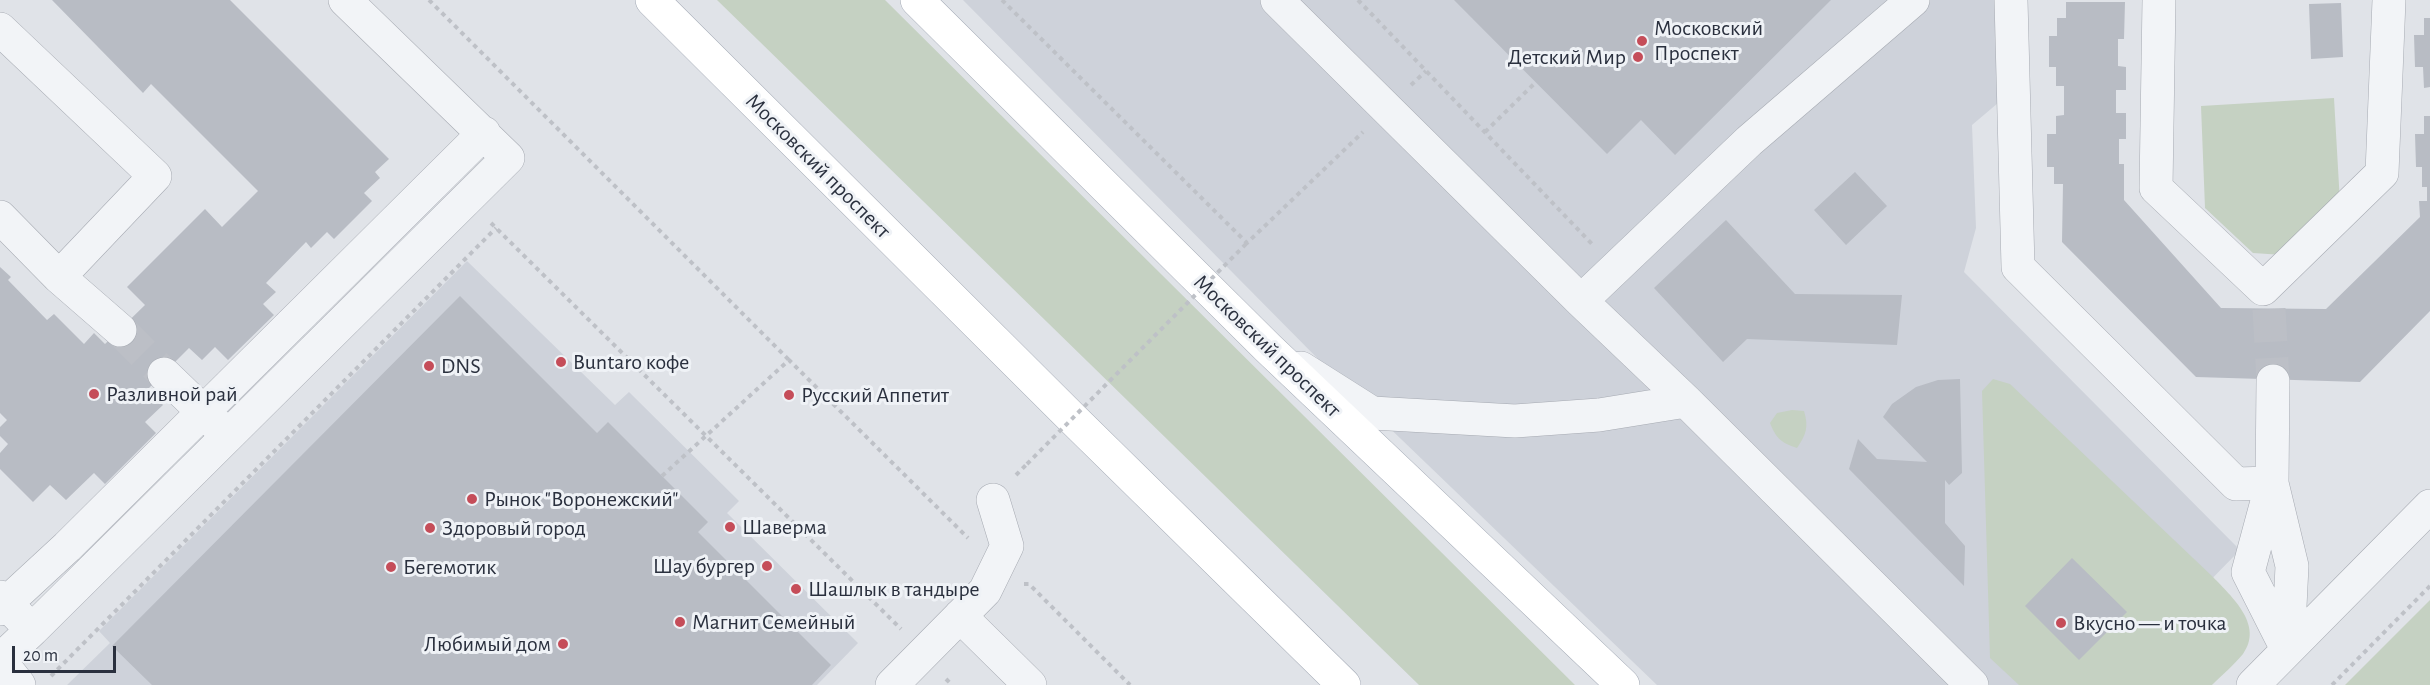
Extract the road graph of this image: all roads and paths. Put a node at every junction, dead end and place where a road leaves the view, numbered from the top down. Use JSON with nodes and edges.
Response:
{"nodes":[{"id":1,"x":345,"y":0,"type":"edge"},
{"id":2,"x":429,"y":0,"type":"edge"},
{"id":3,"x":652,"y":0,"type":"edge"},
{"id":4,"x":917,"y":0,"type":"edge"},
{"id":5,"x":1002,"y":0,"type":"edge"},
{"id":6,"x":1276,"y":0,"type":"edge"},
{"id":7,"x":1358,"y":0,"type":"edge"},
{"id":8,"x":1913,"y":0,"type":"edge"},
{"id":9,"x":2011,"y":0,"type":"edge"},
{"id":10,"x":2159,"y":0,"type":"edge"},
{"id":11,"x":2389,"y":0,"type":"edge"},
{"id":12,"x":0,"y":29,"type":"edge"},
{"id":13,"x":1426,"y":71,"type":"junction"},
{"id":14,"x":1536,"y":82,"type":"dead end"},
{"id":15,"x":1387,"y":109,"type":"junction"},
{"id":16,"x":1485,"y":132,"type":"junction"},
{"id":17,"x":484,"y":133,"type":"junction"},
{"id":18,"x":467,"y":199,"type":"junction"},
{"id":19,"x":0,"y":217,"type":"edge"},
{"id":20,"x":496,"y":228,"type":"junction"},
{"id":21,"x":1247,"y":243,"type":"junction"},
{"id":22,"x":1616,"y":268,"type":"junction"},
{"id":23,"x":59,"y":277,"type":"junction"},
{"id":24,"x":1581,"y":301,"type":"junction"},
{"id":25,"x":120,"y":330,"type":"tunnel mouth"},
{"id":26,"x":1268,"y":348,"type":"junction"},
{"id":27,"x":789,"y":360,"type":"junction"},
{"id":28,"x":164,"y":374,"type":"tunnel mouth"},
{"id":29,"x":2273,"y":381,"type":"tunnel mouth"},
{"id":30,"x":1686,"y":400,"type":"junction"},
{"id":31,"x":203,"y":412,"type":"junction"},
{"id":32,"x":706,"y":436,"type":"junction"},
{"id":33,"x":229,"y":437,"type":"junction"},
{"id":34,"x":1028,"y":464,"type":"dead end"},
{"id":35,"x":662,"y":476,"type":"dead end"},
{"id":36,"x":2272,"y":483,"type":"junction"},
{"id":37,"x":993,"y":500,"type":"dead end"},
{"id":38,"x":2430,"y":506,"type":"edge"},
{"id":39,"x":975,"y":545,"type":"dead end"},
{"id":40,"x":2430,"y":586,"type":"edge"},
{"id":41,"x":985,"y":591,"type":"junction"},
{"id":42,"x":2,"y":603,"type":"edge"},
{"id":43,"x":960,"y":616,"type":"junction"},
{"id":44,"x":32,"y":630,"type":"junction"},
{"id":45,"x":906,"y":633,"type":"dead end"},
{"id":46,"x":2288,"y":649,"type":"junction"},
{"id":47,"x":0,"y":661,"type":"edge"},
{"id":48,"x":50,"y":677,"type":"dead end"},
{"id":49,"x":19,"y":685,"type":"edge"},
{"id":50,"x":892,"y":685,"type":"edge"},
{"id":51,"x":1030,"y":685,"type":"edge"},
{"id":52,"x":1130,"y":685,"type":"edge"},
{"id":53,"x":1344,"y":685,"type":"edge"},
{"id":54,"x":1623,"y":685,"type":"edge"},
{"id":55,"x":1972,"y":685,"type":"edge"},
{"id":56,"x":2253,"y":685,"type":"edge"},
{"id":57,"x":2332,"y":685,"type":"edge"}],
"edges":[{"from":1,"to":17,"type":"street"},
{"from":2,"to":27,"type":"path"},
{"from":3,"to":53,"type":"main road","name":"Московский проспект"},
{"from":4,"to":26,"type":"main road","name":"Московский проспект"},
{"from":5,"to":21,"type":"path"},
{"from":6,"to":15,"type":"street"},
{"from":7,"to":13,"type":"path"},
{"from":8,"to":22,"type":"street"},
{"from":9,"to":36,"type":"street"},
{"from":10,"to":11,"type":"street"},
{"from":12,"to":23,"type":"street"},
{"from":13,"to":15,"type":"path"},
{"from":13,"to":16,"type":"path"},
{"from":14,"to":16,"type":"path"},
{"from":15,"to":21,"type":"path"},
{"from":15,"to":24,"type":"street"},
{"from":16,"to":22,"type":"path"},
{"from":17,"to":18,"type":"street"},
{"from":17,"to":31,"type":"street"},
{"from":18,"to":20,"type":"path"},
{"from":18,"to":33,"type":"street"},
{"from":19,"to":23,"type":"street"},
{"from":20,"to":32,"type":"path"},
{"from":20,"to":48,"type":"path"},
{"from":21,"to":34,"type":"path","bridge":true},
{"from":22,"to":24,"type":"street"},
{"from":23,"to":25,"type":"street"},
{"from":24,"to":30,"type":"street"},
{"from":26,"to":30,"type":"street"},
{"from":26,"to":54,"type":"main road","name":"Московский проспект"},
{"from":27,"to":32,"type":"path"},
{"from":27,"to":39,"type":"path"},
{"from":28,"to":31,"type":"street"},
{"from":29,"to":36,"type":"street"},
{"from":30,"to":55,"type":"street"},
{"from":31,"to":33,"type":"street"},
{"from":31,"to":42,"type":"street"},
{"from":32,"to":35,"type":"path"},
{"from":32,"to":45,"type":"path"},
{"from":33,"to":44,"type":"street"},
{"from":36,"to":46,"type":"street"},
{"from":36,"to":46,"type":"street"},
{"from":37,"to":41,"type":"street"},
{"from":38,"to":46,"type":"street"},
{"from":40,"to":57,"type":"path"},
{"from":41,"to":43,"type":"street"},
{"from":41,"to":52,"type":"path"},
{"from":42,"to":44,"type":"street"},
{"from":43,"to":50,"type":"street"},
{"from":43,"to":51,"type":"street"},
{"from":44,"to":47,"type":"street"},
{"from":46,"to":56,"type":"street"},
{"from":47,"to":49,"type":"street"}]}
